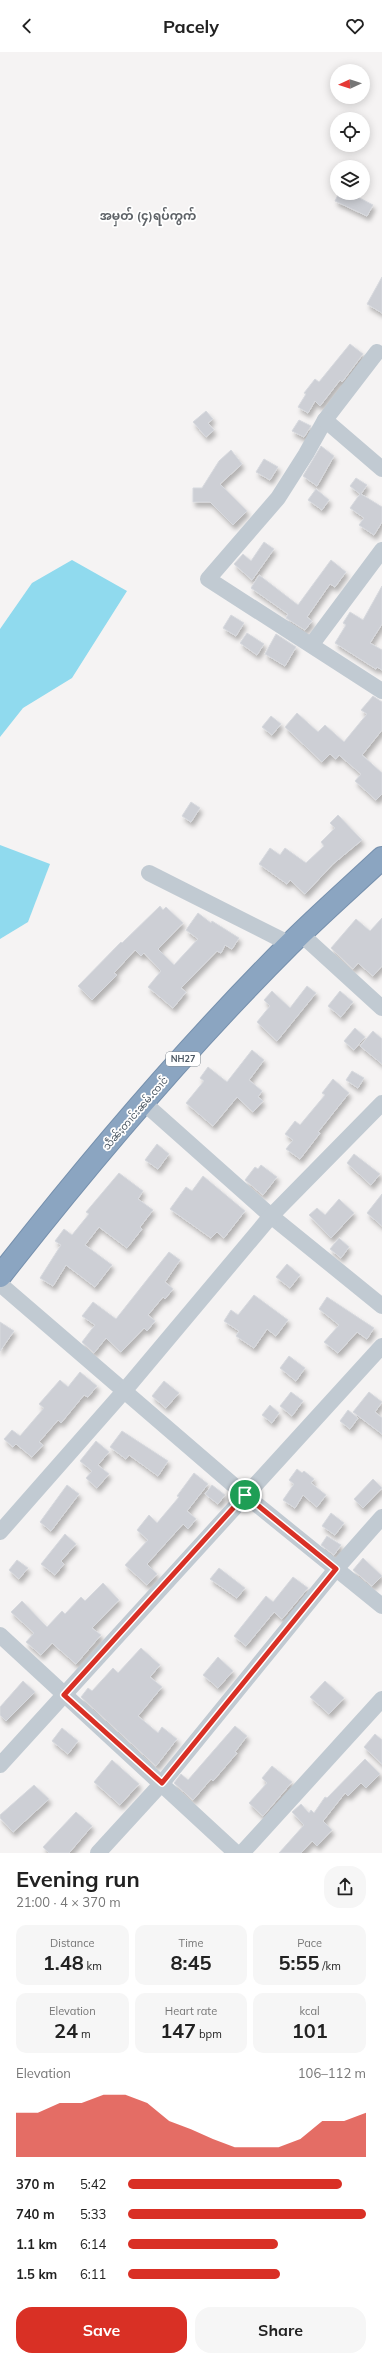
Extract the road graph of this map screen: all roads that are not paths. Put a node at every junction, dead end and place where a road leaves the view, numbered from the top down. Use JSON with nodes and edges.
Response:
{"nodes":[{"id":1,"x":377,"y":352,"type":"dead end"},
{"id":2,"x":325,"y":420,"type":"junction"},
{"id":3,"x":382,"y":470,"type":"edge"},
{"id":4,"x":382,"y":550,"type":"edge"},
{"id":5,"x":312,"y":644,"type":"junction"},
{"id":6,"x":382,"y":691,"type":"edge"},
{"id":7,"x":382,"y":858,"type":"edge"},
{"id":8,"x":149,"y":873,"type":"dead end"},
{"id":9,"x":296,"y":940,"type":"junction"},
{"id":10,"x":382,"y":1008,"type":"edge"},
{"id":11,"x":144,"y":1103,"type":"junction"},
{"id":12,"x":382,"y":1103,"type":"edge"},
{"id":13,"x":271,"y":1216,"type":"junction"},
{"id":14,"x":0,"y":1276,"type":"edge"},
{"id":15,"x":0,"y":1284,"type":"edge"},
{"id":16,"x":382,"y":1306,"type":"edge"},
{"id":17,"x":382,"y":1346,"type":"edge"},
{"id":18,"x":125,"y":1390,"type":"junction"},
{"id":19,"x":245,"y":1495,"type":"junction"},
{"id":20,"x":382,"y":1517,"type":"edge"},
{"id":21,"x":0,"y":1532,"type":"edge"},
{"id":22,"x":336,"y":1569,"type":"junction"},
{"id":23,"x":382,"y":1606,"type":"edge"},
{"id":24,"x":0,"y":1635,"type":"edge"},
{"id":25,"x":64,"y":1695,"type":"junction"},
{"id":26,"x":382,"y":1701,"type":"edge"},
{"id":27,"x":0,"y":1765,"type":"edge"},
{"id":28,"x":162,"y":1783,"type":"junction"},
{"id":29,"x":98,"y":1853,"type":"edge"},
{"id":30,"x":236,"y":1853,"type":"edge"},
{"id":31,"x":242,"y":1853,"type":"edge"}],
"edges":[{"from":1,"to":2,"type":"street"},
{"from":2,"to":3,"type":"street"},
{"from":2,"to":5,"type":"street"},
{"from":4,"to":5,"type":"street"},
{"from":5,"to":6,"type":"street"},
{"from":7,"to":9,"type":"highway","name":"သဵၼ်ႈတၢင်းၼမ်ႉၸၢင်","number":"NH27"},
{"from":8,"to":9,"type":"street"},
{"from":9,"to":10,"type":"street"},
{"from":9,"to":11,"type":"highway","name":"သဵၼ်ႈတၢင်းၼမ်ႉၸၢင်","number":"NH27"},
{"from":11,"to":13,"type":"street"},
{"from":11,"to":14,"type":"highway","name":"သဵၼ်ႈတၢင်းၼမ်ႉၸၢင်","number":"NH27"},
{"from":12,"to":13,"type":"street"},
{"from":13,"to":16,"type":"street"},
{"from":13,"to":18,"type":"street"},
{"from":15,"to":18,"type":"street"},
{"from":17,"to":19,"type":"street"},
{"from":18,"to":19,"type":"street"},
{"from":18,"to":21,"type":"street"},
{"from":19,"to":22,"type":"street"},
{"from":19,"to":25,"type":"street"},
{"from":20,"to":22,"type":"street"},
{"from":22,"to":23,"type":"street"},
{"from":22,"to":28,"type":"street"},
{"from":24,"to":25,"type":"street"},
{"from":25,"to":27,"type":"street"},
{"from":25,"to":28,"type":"street"},
{"from":26,"to":31,"type":"street"},
{"from":28,"to":29,"type":"street"},
{"from":28,"to":30,"type":"street"}]}
